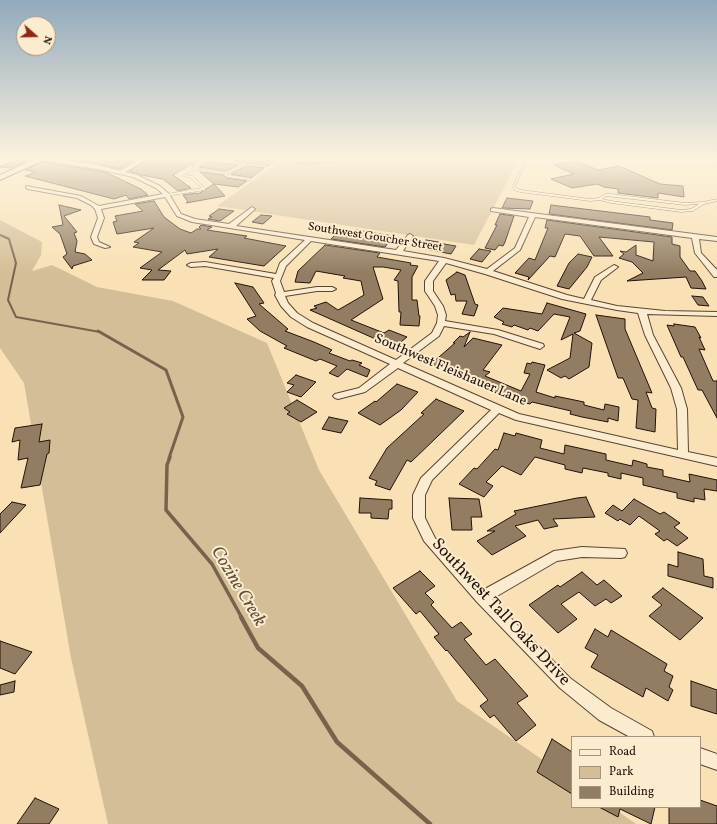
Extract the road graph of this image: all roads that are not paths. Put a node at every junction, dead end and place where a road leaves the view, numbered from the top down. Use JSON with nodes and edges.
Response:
{"nodes":[{"id":1,"x":72,"y":195,"type":"edge"},
{"id":2,"x":559,"y":195,"type":"edge"},
{"id":3,"x":604,"y":195,"type":"edge"},
{"id":4,"x":615,"y":195,"type":"edge"},
{"id":5,"x":167,"y":196,"type":"joint"},
{"id":6,"x":600,"y":199,"type":"junction"},
{"id":7,"x":717,"y":200,"type":"edge"},
{"id":8,"x":703,"y":203,"type":"junction"},
{"id":9,"x":98,"y":208,"type":"junction"},
{"id":10,"x":252,"y":209,"type":"dead end"},
{"id":11,"x":493,"y":210,"type":"dead end"},
{"id":12,"x":533,"y":215,"type":"junction"},
{"id":13,"x":230,"y":226,"type":"junction"},
{"id":14,"x":410,"y":236,"type":"dead end"},
{"id":15,"x":695,"y":236,"type":"junction"},
{"id":16,"x":310,"y":239,"type":"junction"},
{"id":17,"x":717,"y":239,"type":"edge"},
{"id":18,"x":107,"y":247,"type":"dead end"},
{"id":19,"x":398,"y":253,"type":"junction"},
{"id":20,"x":444,"y":260,"type":"junction"},
{"id":21,"x":191,"y":264,"type":"dead end"},
{"id":22,"x":614,"y":267,"type":"dead end"},
{"id":23,"x":488,"y":272,"type":"junction"},
{"id":24,"x":717,"y":275,"type":"edge"},
{"id":25,"x":277,"y":276,"type":"junction"},
{"id":26,"x":332,"y":289,"type":"dead end"},
{"id":27,"x":279,"y":295,"type":"junction"},
{"id":28,"x":586,"y":302,"type":"junction"},
{"id":29,"x":642,"y":311,"type":"junction"},
{"id":30,"x":717,"y":314,"type":"edge"},
{"id":31,"x":441,"y":323,"type":"junction"},
{"id":32,"x":540,"y":346,"type":"dead end"},
{"id":33,"x":397,"y":364,"type":"junction"},
{"id":34,"x":338,"y":396,"type":"dead end"},
{"id":35,"x":497,"y":410,"type":"junction"},
{"id":36,"x":683,"y":454,"type":"junction"},
{"id":37,"x":717,"y":462,"type":"edge"},
{"id":38,"x":621,"y":553,"type":"dead end"},
{"id":39,"x":482,"y":598,"type":"junction"},
{"id":40,"x":644,"y":736,"type":"edge"},
{"id":41,"x":701,"y":756,"type":"edge"},
{"id":42,"x":717,"y":762,"type":"edge"}],
"edges":[{"from":1,"to":9,"type":"street"},
{"from":2,"to":6,"type":"lane"},
{"from":3,"to":6,"type":"lane"},
{"from":4,"to":8,"type":"lane"},
{"from":5,"to":9,"type":"street"},
{"from":5,"to":13,"type":"street","name":"Southwest Goucher Street"},
{"from":6,"to":8,"type":"lane"},
{"from":7,"to":8,"type":"lane"},
{"from":9,"to":18,"type":"street"},
{"from":10,"to":13,"type":"street"},
{"from":11,"to":12,"type":"street"},
{"from":12,"to":15,"type":"street"},
{"from":12,"to":23,"type":"street"},
{"from":13,"to":16,"type":"street","name":"Southwest Goucher Street"},
{"from":14,"to":19,"type":"street"},
{"from":15,"to":17,"type":"street"},
{"from":15,"to":24,"type":"street"},
{"from":16,"to":19,"type":"street","name":"Southwest Goucher Street"},
{"from":16,"to":25,"type":"street"},
{"from":19,"to":20,"type":"street","name":"Southwest Goucher Street"},
{"from":20,"to":23,"type":"street","name":"Southwest Goucher Street"},
{"from":20,"to":31,"type":"street"},
{"from":21,"to":25,"type":"street"},
{"from":22,"to":28,"type":"street"},
{"from":23,"to":28,"type":"street","name":"Southwest Goucher Street"},
{"from":25,"to":27,"type":"street","name":"Southwest Fleishauer Lane"},
{"from":26,"to":27,"type":"street"},
{"from":27,"to":33,"type":"street","name":"Southwest Fleishauer Lane"},
{"from":28,"to":29,"type":"street","name":"Southwest Goucher Street"},
{"from":29,"to":30,"type":"street","name":"Southwest Goucher Street"},
{"from":29,"to":36,"type":"street"},
{"from":31,"to":32,"type":"street"},
{"from":31,"to":33,"type":"street"},
{"from":33,"to":34,"type":"street"},
{"from":33,"to":35,"type":"street","name":"Southwest Fleishauer Lane"},
{"from":35,"to":36,"type":"street","name":"Southwest Fleishauer Lane"},
{"from":35,"to":39,"type":"street","name":"Southwest Tall Oaks Drive"},
{"from":36,"to":37,"type":"street","name":"Southwest Fleishauer Lane"},
{"from":38,"to":39,"type":"street"},
{"from":39,"to":40,"type":"street","name":"Southwest Tall Oaks Drive"},
{"from":41,"to":42,"type":"street"}]}
